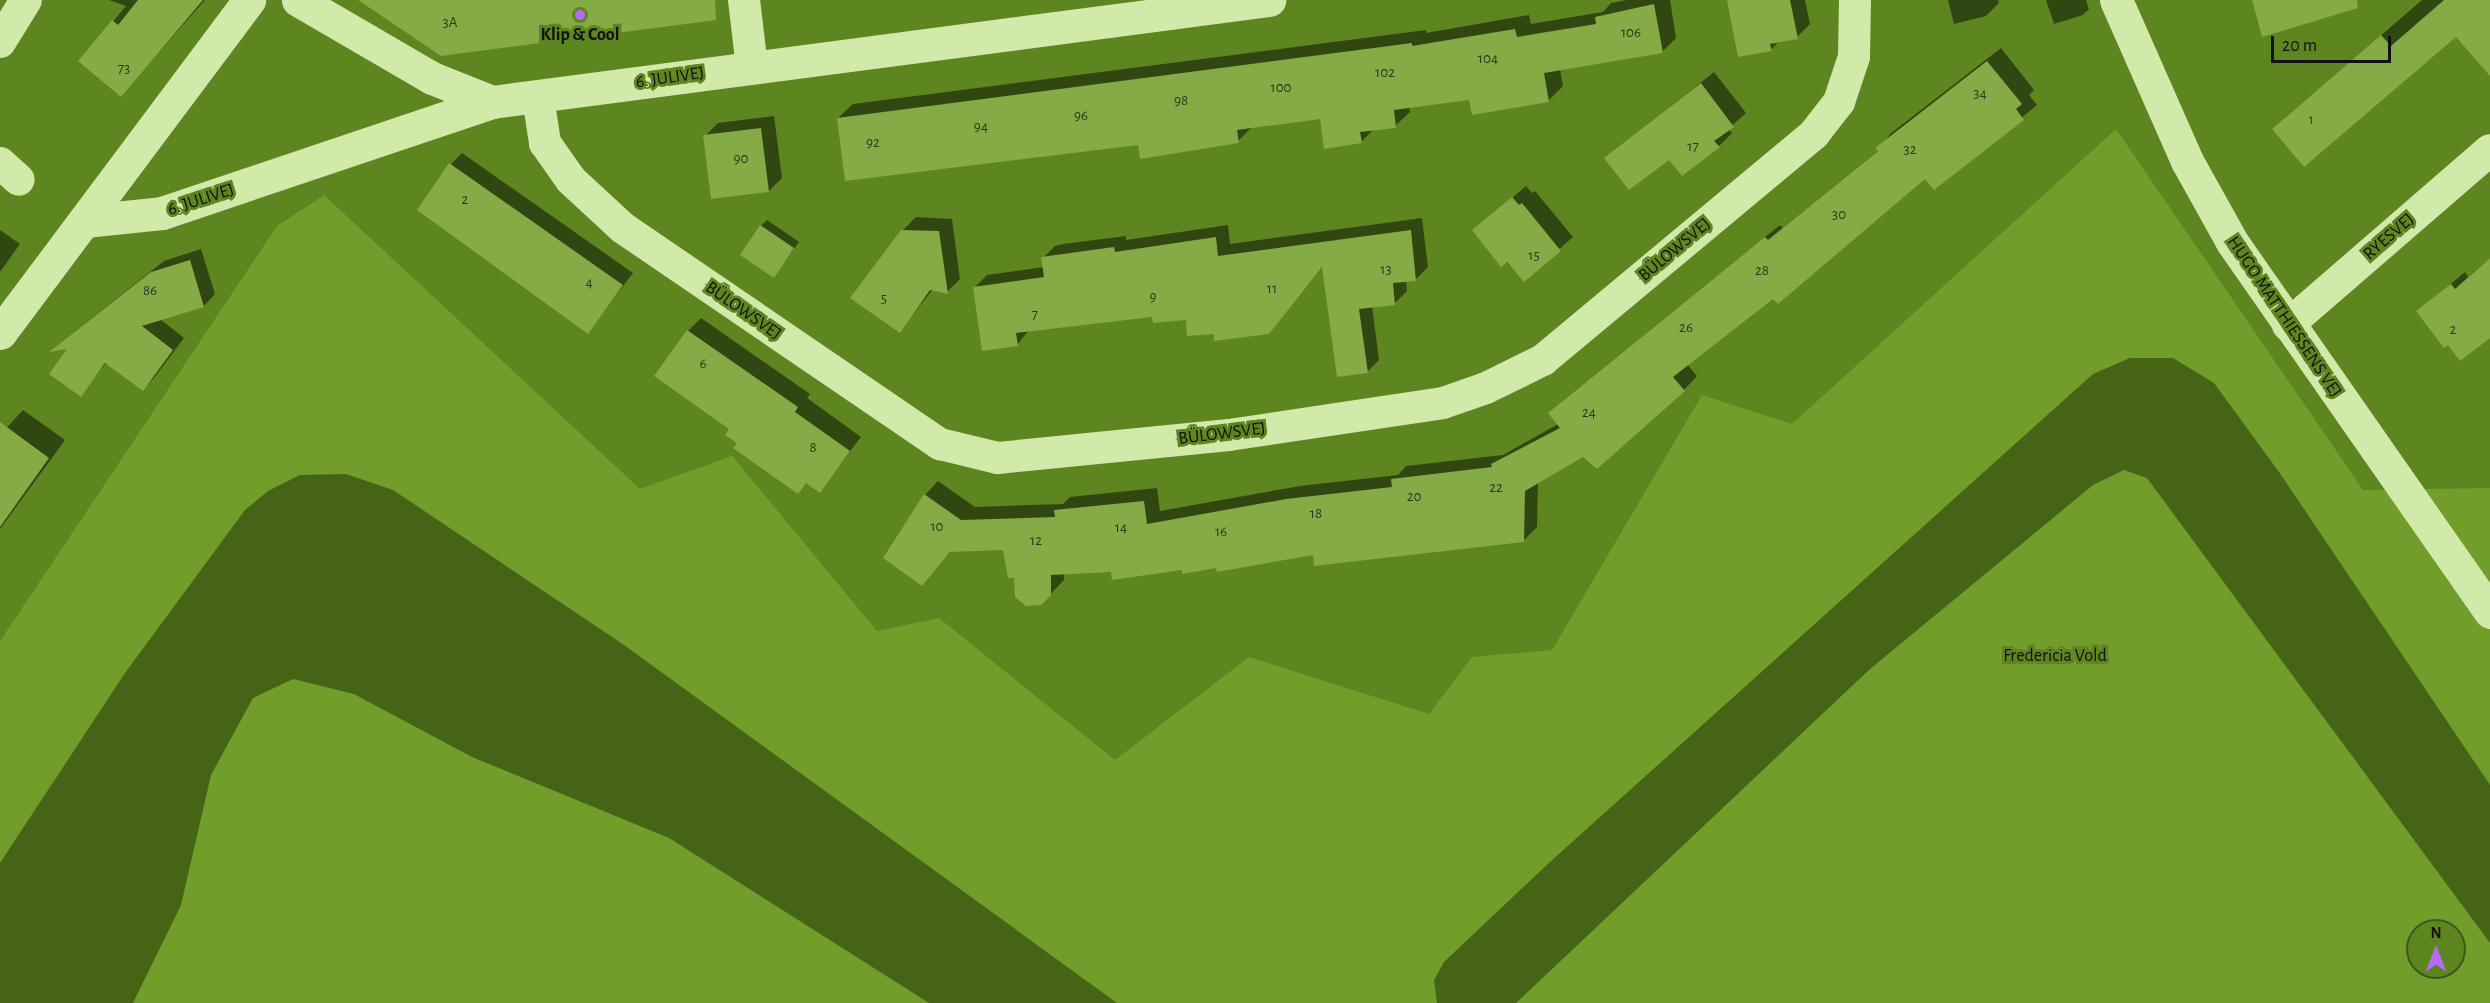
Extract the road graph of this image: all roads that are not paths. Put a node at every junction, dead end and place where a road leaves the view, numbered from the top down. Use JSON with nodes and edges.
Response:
{"nodes":[{"id":1,"x":26,"y":0,"type":"edge"},
{"id":2,"x":249,"y":0,"type":"edge"},
{"id":3,"x":298,"y":0,"type":"edge"},
{"id":4,"x":744,"y":0,"type":"edge"},
{"id":5,"x":1269,"y":0,"type":"edge"},
{"id":6,"x":1855,"y":0,"type":"edge"},
{"id":7,"x":2116,"y":0,"type":"edge"},
{"id":8,"x":1236,"y":2,"type":"edge"},
{"id":9,"x":0,"y":42,"type":"edge"},
{"id":10,"x":752,"y":67,"type":"junction"},
{"id":11,"x":538,"y":97,"type":"junction"},
{"id":12,"x":492,"y":102,"type":"junction"},
{"id":13,"x":2490,"y":150,"type":"edge"},
{"id":14,"x":85,"y":221,"type":"junction"},
{"id":15,"x":2288,"y":325,"type":"junction"},
{"id":16,"x":0,"y":333,"type":"edge"},
{"id":17,"x":2490,"y":612,"type":"edge"}],
"edges":[{"from":1,"to":9,"type":"street"},
{"from":2,"to":14,"type":"street"},
{"from":3,"to":12,"type":"street"},
{"from":4,"to":10,"type":"street"},
{"from":5,"to":8,"type":"street","name":"6. JULIVEJ"},
{"from":6,"to":11,"type":"street","name":"BÜLOWSVEJ"},
{"from":7,"to":15,"type":"street","name":"HUGO MATTHIESSENS VEJ"},
{"from":8,"to":10,"type":"street","name":"6. JULIVEJ"},
{"from":10,"to":11,"type":"street","name":"6. JULIVEJ"},
{"from":11,"to":12,"type":"street","name":"6. JULIVEJ"},
{"from":12,"to":14,"type":"street","name":"6. JULIVEJ"},
{"from":13,"to":15,"type":"street","name":"RYESVEJ"},
{"from":14,"to":16,"type":"street"},
{"from":15,"to":17,"type":"street","name":"HUGO MATTHIESSENS VEJ"}]}
